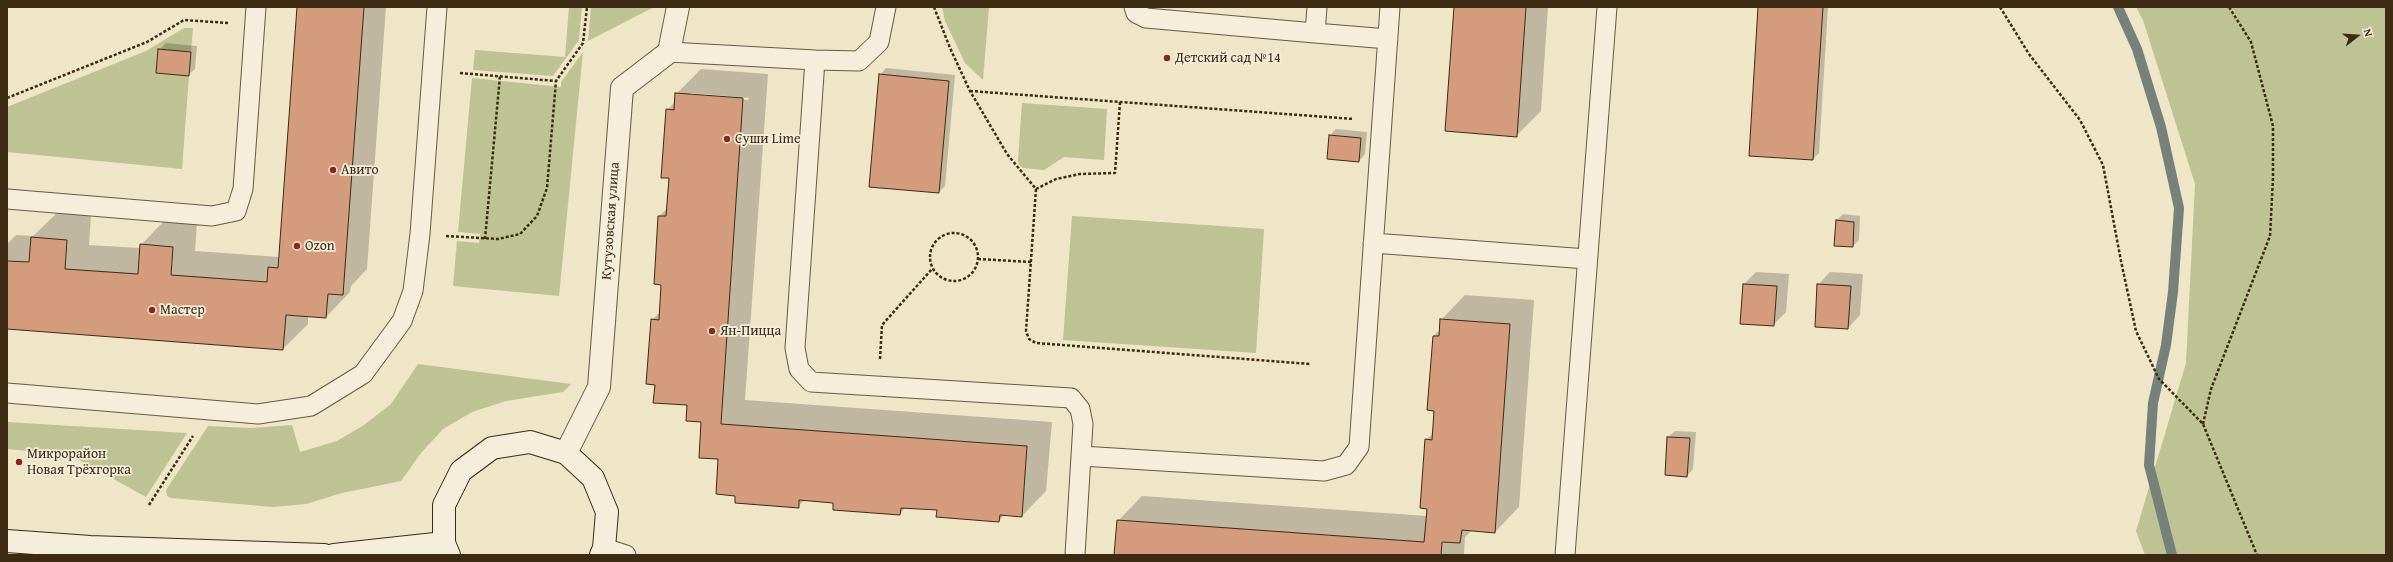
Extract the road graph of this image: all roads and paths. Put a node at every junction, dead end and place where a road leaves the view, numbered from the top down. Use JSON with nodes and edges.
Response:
{"nodes":[{"id":1,"x":437,"y":7,"type":"edge"},
{"id":2,"x":587,"y":7,"type":"edge"},
{"id":3,"x":678,"y":7,"type":"edge"},
{"id":4,"x":886,"y":7,"type":"edge"},
{"id":5,"x":934,"y":7,"type":"edge"},
{"id":6,"x":1134,"y":7,"type":"edge"},
{"id":7,"x":1317,"y":7,"type":"edge"},
{"id":8,"x":1390,"y":7,"type":"edge"},
{"id":9,"x":1607,"y":7,"type":"edge"},
{"id":10,"x":2000,"y":7,"type":"edge"},
{"id":11,"x":2229,"y":7,"type":"edge"},
{"id":12,"x":255,"y":16,"type":"edge"},
{"id":13,"x":1315,"y":33,"type":"junction"},
{"id":14,"x":1388,"y":39,"type":"junction"},
{"id":15,"x":669,"y":52,"type":"junction"},
{"id":16,"x":815,"y":60,"type":"junction"},
{"id":17,"x":433,"y":71,"type":"junction"},
{"id":18,"x":500,"y":76,"type":"junction"},
{"id":19,"x":556,"y":81,"type":"junction"},
{"id":20,"x":970,"y":91,"type":"junction"},
{"id":21,"x":7,"y":98,"type":"edge"},
{"id":22,"x":1120,"y":102,"type":"junction"},
{"id":23,"x":1382,"y":122,"type":"junction"},
{"id":24,"x":1036,"y":189,"type":"junction"},
{"id":25,"x":7,"y":199,"type":"edge"},
{"id":26,"x":420,"y":234,"type":"junction"},
{"id":27,"x":485,"y":239,"type":"junction"},
{"id":28,"x":1373,"y":243,"type":"junction"},
{"id":29,"x":978,"y":259,"type":"junction"},
{"id":30,"x":1587,"y":259,"type":"junction"},
{"id":31,"x":1031,"y":262,"type":"junction"},
{"id":32,"x":932,"y":269,"type":"junction"},
{"id":33,"x":1310,"y":364,"type":"dead end"},
{"id":34,"x":878,"y":386,"type":"junction"},
{"id":35,"x":7,"y":393,"type":"edge"},
{"id":36,"x":210,"y":410,"type":"junction"},
{"id":37,"x":2203,"y":424,"type":"junction"},
{"id":38,"x":566,"y":453,"type":"junction"},
{"id":39,"x":1081,"y":456,"type":"junction"},
{"id":40,"x":149,"y":504,"type":"dead end"},
{"id":41,"x":7,"y":541,"type":"edge"},
{"id":42,"x":446,"y":549,"type":"edge"},
{"id":43,"x":90,"y":551,"type":"edge"},
{"id":44,"x":603,"y":552,"type":"edge"},
{"id":45,"x":324,"y":555,"type":"edge"},
{"id":46,"x":334,"y":555,"type":"edge"},
{"id":47,"x":626,"y":555,"type":"edge"},
{"id":48,"x":1075,"y":555,"type":"edge"},
{"id":49,"x":1564,"y":555,"type":"edge"},
{"id":50,"x":2257,"y":555,"type":"edge"}],
"edges":[{"from":1,"to":17,"type":"lane"},
{"from":2,"to":19,"type":"path"},
{"from":3,"to":15,"type":"street"},
{"from":4,"to":16,"type":"lane"},
{"from":5,"to":20,"type":"path"},
{"from":6,"to":13,"type":"lane"},
{"from":7,"to":13,"type":"lane"},
{"from":8,"to":14,"type":"lane"},
{"from":9,"to":30,"type":"lane"},
{"from":10,"to":37,"type":"path"},
{"from":11,"to":37,"type":"path"},
{"from":12,"to":21,"type":"path"},
{"from":12,"to":25,"type":"lane"},
{"from":13,"to":14,"type":"lane"},
{"from":14,"to":23,"type":"lane"},
{"from":15,"to":16,"type":"lane"},
{"from":15,"to":38,"type":"street","name":"Кутузовская улица"},
{"from":16,"to":34,"type":"lane"},
{"from":17,"to":18,"type":"path"},
{"from":17,"to":26,"type":"lane"},
{"from":18,"to":19,"type":"path"},
{"from":18,"to":27,"type":"path"},
{"from":19,"to":27,"type":"path"},
{"from":20,"to":22,"type":"path"},
{"from":20,"to":24,"type":"path"},
{"from":22,"to":23,"type":"path"},
{"from":22,"to":24,"type":"path"},
{"from":23,"to":28,"type":"lane"},
{"from":24,"to":31,"type":"path"},
{"from":26,"to":27,"type":"path"},
{"from":26,"to":36,"type":"lane"},
{"from":28,"to":30,"type":"lane"},
{"from":28,"to":39,"type":"lane"},
{"from":29,"to":31,"type":"path"},
{"from":29,"to":32,"type":"path"},
{"from":29,"to":32,"type":"path"},
{"from":30,"to":49,"type":"lane"},
{"from":31,"to":33,"type":"path"},
{"from":32,"to":34,"type":"path"},
{"from":34,"to":39,"type":"lane"},
{"from":35,"to":36,"type":"lane"},
{"from":36,"to":40,"type":"path"},
{"from":37,"to":50,"type":"path"},
{"from":38,"to":42,"type":"street"},
{"from":38,"to":44,"type":"street"},
{"from":39,"to":48,"type":"lane"},
{"from":41,"to":43,"type":"street"},
{"from":42,"to":46,"type":"street"},
{"from":43,"to":45,"type":"street"},
{"from":44,"to":47,"type":"lane"}]}
